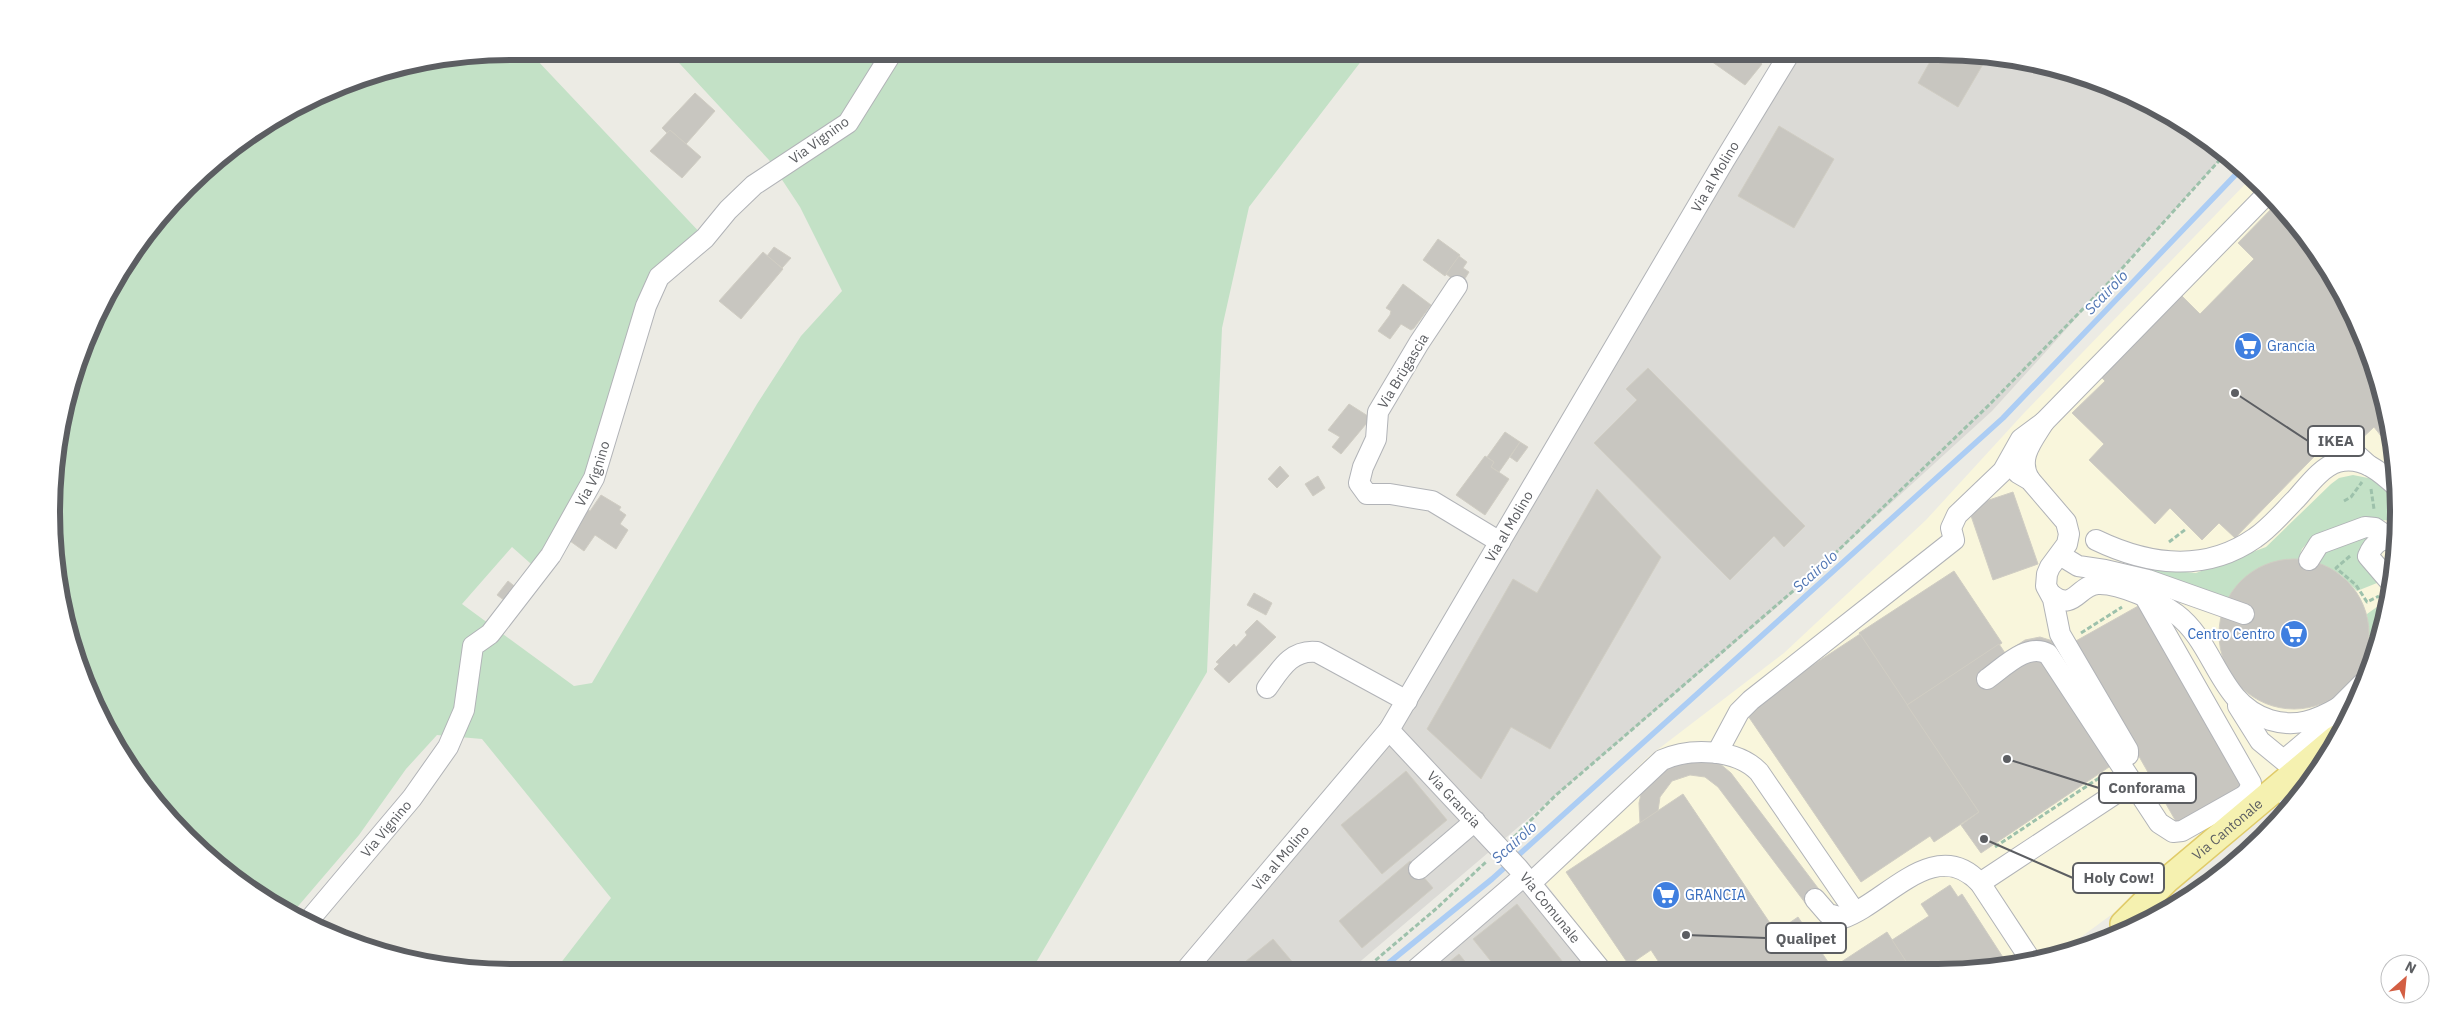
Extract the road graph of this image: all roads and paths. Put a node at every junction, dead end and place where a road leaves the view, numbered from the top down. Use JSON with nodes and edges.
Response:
{"nodes":[{"id":1,"x":887,"y":60,"type":"edge"},
{"id":2,"x":1786,"y":60,"type":"edge"},
{"id":3,"x":2220,"y":159,"type":"edge"},
{"id":4,"x":2263,"y":198,"type":"edge"},
{"id":5,"x":1457,"y":286,"type":"dead end"},
{"id":6,"x":2044,"y":422,"type":"junction"},
{"id":7,"x":2337,"y":437,"type":"dead end"},
{"id":8,"x":2367,"y":471,"type":"junction"},
{"id":9,"x":1997,"y":477,"type":"junction"},
{"id":10,"x":2389,"y":479,"type":"edge"},
{"id":11,"x":2030,"y":480,"type":"junction"},
{"id":12,"x":2344,"y":501,"type":"dead end"},
{"id":13,"x":2063,"y":516,"type":"junction"},
{"id":14,"x":2389,"y":538,"type":"edge"},
{"id":15,"x":2096,"y":540,"type":"junction"},
{"id":16,"x":2389,"y":541,"type":"edge"},
{"id":17,"x":1500,"y":542,"type":"junction"},
{"id":18,"x":2062,"y":553,"type":"junction"},
{"id":19,"x":2309,"y":560,"type":"dead end"},
{"id":20,"x":2385,"y":576,"type":"edge"},
{"id":21,"x":2146,"y":589,"type":"junction"},
{"id":22,"x":2052,"y":595,"type":"junction"},
{"id":23,"x":2244,"y":614,"type":"dead end"},
{"id":24,"x":1987,"y":679,"type":"dead end"},
{"id":25,"x":1267,"y":688,"type":"dead end"},
{"id":26,"x":2230,"y":694,"type":"junction"},
{"id":27,"x":2351,"y":695,"type":"edge"},
{"id":28,"x":1406,"y":701,"type":"junction"},
{"id":29,"x":2339,"y":707,"type":"junction"},
{"id":30,"x":1389,"y":730,"type":"junction"},
{"id":31,"x":1716,"y":753,"type":"junction"},
{"id":32,"x":2318,"y":757,"type":"edge"},
{"id":33,"x":2106,"y":773,"type":"dead end"},
{"id":34,"x":2131,"y":777,"type":"junction"},
{"id":35,"x":2293,"y":782,"type":"edge"},
{"id":36,"x":1475,"y":821,"type":"junction"},
{"id":37,"x":1995,"y":846,"type":"dead end"},
{"id":38,"x":1501,"y":849,"type":"junction"},
{"id":39,"x":1419,"y":869,"type":"dead end"},
{"id":40,"x":1524,"y":875,"type":"junction"},
{"id":41,"x":1980,"y":884,"type":"junction"},
{"id":42,"x":1815,"y":899,"type":"dead end"},
{"id":43,"x":1855,"y":912,"type":"junction"},
{"id":44,"x":312,"y":917,"type":"edge"},
{"id":45,"x":2123,"y":924,"type":"edge"},
{"id":46,"x":2027,"y":955,"type":"edge"},
{"id":47,"x":1191,"y":964,"type":"edge"},
{"id":48,"x":1371,"y":964,"type":"edge"},
{"id":49,"x":1421,"y":964,"type":"edge"},
{"id":50,"x":1596,"y":964,"type":"edge"}],
"edges":[{"from":1,"to":44,"type":"street","name":"Via Vignino"},
{"from":2,"to":17,"type":"street","name":"Via al Molino"},
{"from":3,"to":38,"type":"path"},
{"from":4,"to":6,"type":"street"},
{"from":5,"to":17,"type":"street","name":"Via Brügascia"},
{"from":6,"to":9,"type":"street"},
{"from":6,"to":11,"type":"street"},
{"from":7,"to":8,"type":"street"},
{"from":8,"to":10,"type":"street"},
{"from":8,"to":12,"type":"path"},
{"from":8,"to":15,"type":"street"},
{"from":9,"to":11,"type":"street"},
{"from":9,"to":31,"type":"street"},
{"from":11,"to":13,"type":"street"},
{"from":13,"to":15,"type":"street"},
{"from":13,"to":18,"type":"street"},
{"from":14,"to":19,"type":"street"},
{"from":15,"to":18,"type":"street"},
{"from":16,"to":20,"type":"street"},
{"from":17,"to":28,"type":"street","name":"Via al Molino"},
{"from":18,"to":21,"type":"street"},
{"from":18,"to":22,"type":"street"},
{"from":21,"to":22,"type":"street"},
{"from":21,"to":23,"type":"street"},
{"from":21,"to":26,"type":"street"},
{"from":21,"to":34,"type":"street"},
{"from":22,"to":34,"type":"street"},
{"from":24,"to":34,"type":"street"},
{"from":25,"to":28,"type":"street"},
{"from":26,"to":29,"type":"street"},
{"from":26,"to":35,"type":"street"},
{"from":27,"to":29,"type":"street"},
{"from":28,"to":30,"type":"street","name":"Via al Molino"},
{"from":29,"to":35,"type":"street"},
{"from":30,"to":36,"type":"street","name":"Via Grancia"},
{"from":30,"to":47,"type":"street","name":"Via al Molino"},
{"from":31,"to":40,"type":"street"},
{"from":31,"to":43,"type":"street"},
{"from":32,"to":35,"type":"main road","name":"Via Cantonale"},
{"from":33,"to":37,"type":"path"},
{"from":34,"to":41,"type":"street"},
{"from":35,"to":45,"type":"main road","name":"Via Cantonale"},
{"from":36,"to":38,"type":"street","name":"Via Grancia"},
{"from":36,"to":39,"type":"street"},
{"from":38,"to":40,"type":"street","name":"Via Grancia"},
{"from":38,"to":48,"type":"path"},
{"from":40,"to":49,"type":"street"},
{"from":40,"to":50,"type":"street","name":"Via Comunale"},
{"from":41,"to":43,"type":"street"},
{"from":41,"to":46,"type":"street"},
{"from":42,"to":43,"type":"street"}]}
